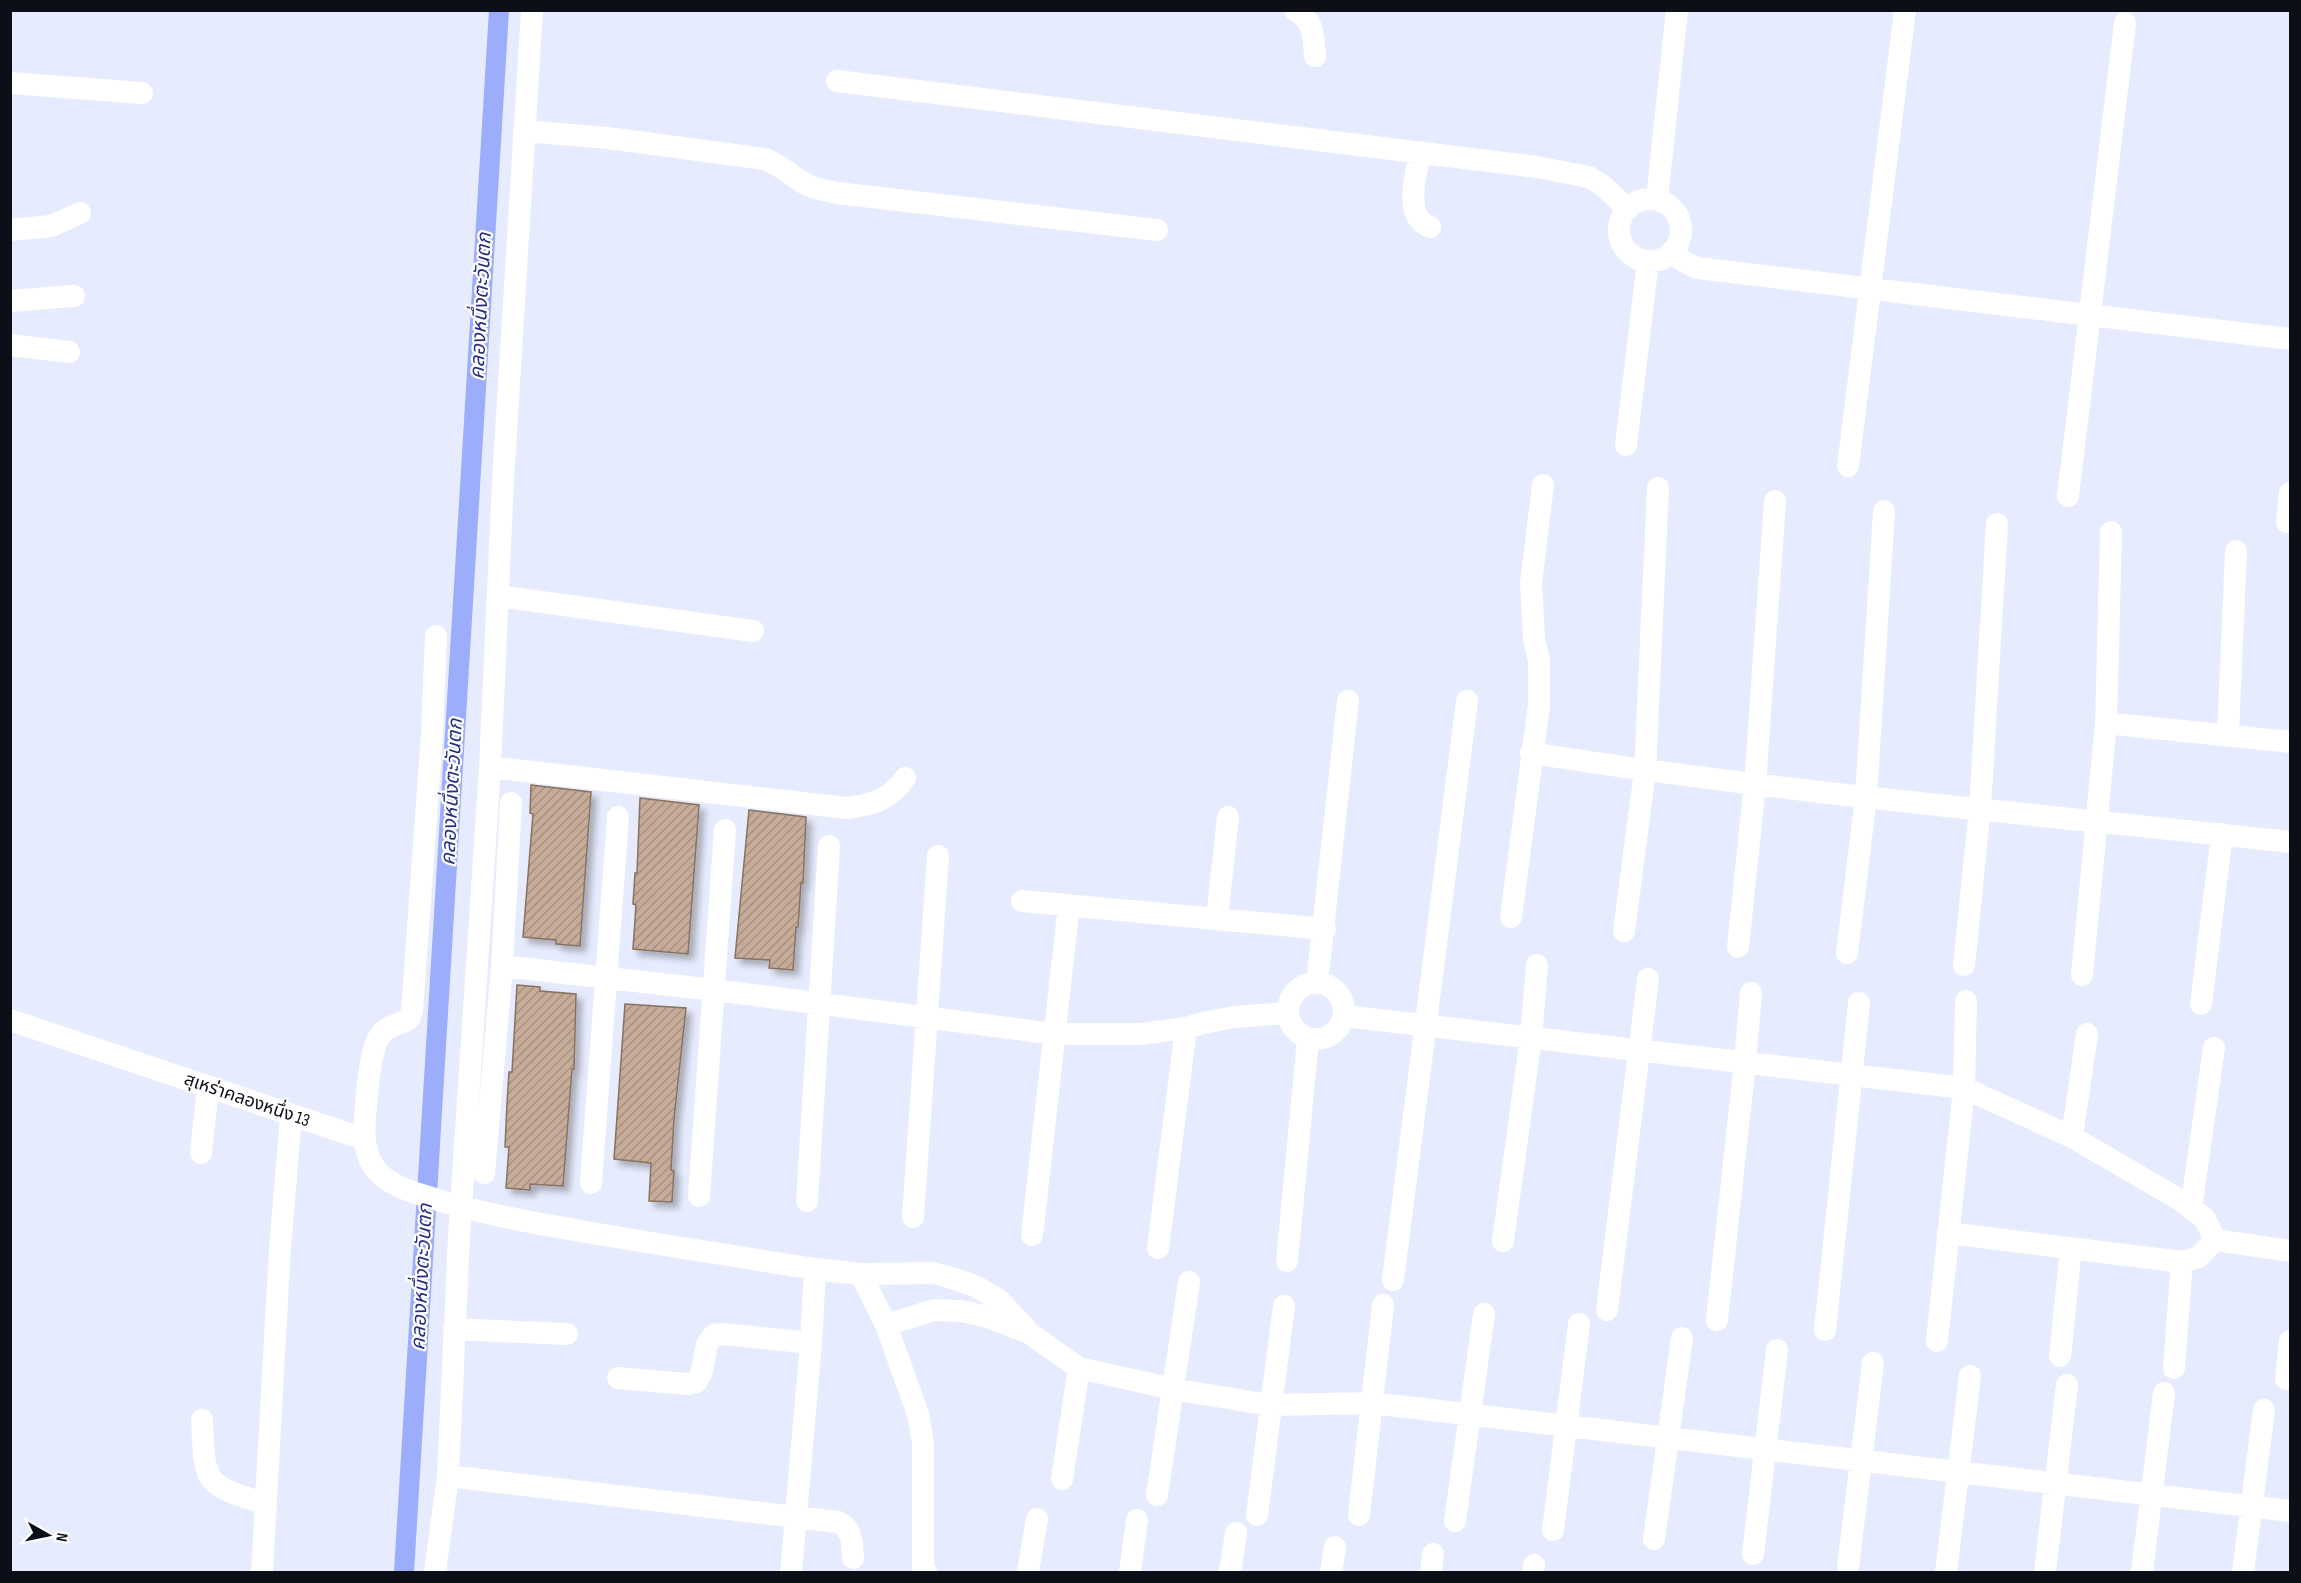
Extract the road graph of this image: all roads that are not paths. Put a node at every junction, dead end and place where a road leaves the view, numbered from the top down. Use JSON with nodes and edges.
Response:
{"nodes":[{"id":1,"x":532,"y":10,"type":"edge"},
{"id":2,"x":1295,"y":10,"type":"edge"},
{"id":3,"x":1677,"y":10,"type":"edge"},
{"id":4,"x":1905,"y":10,"type":"edge"},
{"id":5,"x":2125,"y":23,"type":"dead end"},
{"id":6,"x":1315,"y":56,"type":"dead end"},
{"id":7,"x":837,"y":81,"type":"dead end"},
{"id":8,"x":10,"y":83,"type":"edge"},
{"id":9,"x":142,"y":93,"type":"dead end"},
{"id":10,"x":524,"y":131,"type":"junction"},
{"id":11,"x":1420,"y":152,"type":"junction"},
{"id":12,"x":1657,"y":199,"type":"junction"},
{"id":13,"x":1628,"y":209,"type":"junction"},
{"id":14,"x":80,"y":213,"type":"dead end"},
{"id":15,"x":1430,"y":227,"type":"dead end"},
{"id":16,"x":10,"y":230,"type":"edge"},
{"id":17,"x":1157,"y":230,"type":"dead end"},
{"id":18,"x":1673,"y":252,"type":"junction"},
{"id":19,"x":1648,"y":261,"type":"junction"},
{"id":20,"x":1870,"y":289,"type":"junction"},
{"id":21,"x":74,"y":296,"type":"dead end"},
{"id":22,"x":10,"y":301,"type":"edge"},
{"id":23,"x":2088,"y":314,"type":"junction"},
{"id":24,"x":2290,"y":339,"type":"edge"},
{"id":25,"x":10,"y":345,"type":"edge"},
{"id":26,"x":69,"y":352,"type":"dead end"},
{"id":27,"x":1626,"y":445,"type":"dead end"},
{"id":28,"x":1848,"y":466,"type":"dead end"},
{"id":29,"x":1543,"y":485,"type":"dead end"},
{"id":30,"x":1658,"y":488,"type":"dead end"},
{"id":31,"x":2290,"y":492,"type":"edge"},
{"id":32,"x":2068,"y":496,"type":"dead end"},
{"id":33,"x":1775,"y":501,"type":"dead end"},
{"id":34,"x":1884,"y":511,"type":"dead end"},
{"id":35,"x":2287,"y":522,"type":"dead end"},
{"id":36,"x":1997,"y":524,"type":"dead end"},
{"id":37,"x":2111,"y":532,"type":"dead end"},
{"id":38,"x":2236,"y":551,"type":"dead end"},
{"id":39,"x":498,"y":596,"type":"junction"},
{"id":40,"x":753,"y":631,"type":"dead end"},
{"id":41,"x":436,"y":636,"type":"dead end"},
{"id":42,"x":1348,"y":701,"type":"dead end"},
{"id":43,"x":1467,"y":701,"type":"dead end"},
{"id":44,"x":2106,"y":723,"type":"junction"},
{"id":45,"x":2228,"y":735,"type":"junction"},
{"id":46,"x":2290,"y":742,"type":"edge"},
{"id":47,"x":1531,"y":753,"type":"junction"},
{"id":48,"x":490,"y":767,"type":"junction"},
{"id":49,"x":1645,"y":771,"type":"junction"},
{"id":50,"x":905,"y":778,"type":"dead end"},
{"id":51,"x":1755,"y":784,"type":"junction"},
{"id":52,"x":1866,"y":797,"type":"junction"},
{"id":53,"x":511,"y":803,"type":"dead end"},
{"id":54,"x":1980,"y":808,"type":"junction"},
{"id":55,"x":618,"y":817,"type":"dead end"},
{"id":56,"x":1228,"y":817,"type":"dead end"},
{"id":57,"x":2097,"y":821,"type":"junction"},
{"id":58,"x":725,"y":830,"type":"dead end"},
{"id":59,"x":2222,"y":834,"type":"junction"},
{"id":60,"x":2290,"y":842,"type":"edge"},
{"id":61,"x":829,"y":846,"type":"dead end"},
{"id":62,"x":938,"y":856,"type":"dead end"},
{"id":63,"x":1022,"y":901,"type":"dead end"},
{"id":64,"x":1069,"y":905,"type":"junction"},
{"id":65,"x":1510,"y":917,"type":"dead end"},
{"id":66,"x":1217,"y":918,"type":"junction"},
{"id":67,"x":1325,"y":928,"type":"junction"},
{"id":68,"x":1624,"y":931,"type":"dead end"},
{"id":69,"x":1738,"y":947,"type":"dead end"},
{"id":70,"x":1846,"y":954,"type":"dead end"},
{"id":71,"x":1537,"y":965,"type":"dead end"},
{"id":72,"x":1964,"y":965,"type":"dead end"},
{"id":73,"x":501,"y":966,"type":"junction"},
{"id":74,"x":2082,"y":975,"type":"dead end"},
{"id":75,"x":606,"y":979,"type":"junction"},
{"id":76,"x":1648,"y":980,"type":"dead end"},
{"id":77,"x":1317,"y":983,"type":"junction"},
{"id":78,"x":714,"y":990,"type":"junction"},
{"id":79,"x":1751,"y":993,"type":"dead end"},
{"id":80,"x":1966,"y":1001,"type":"dead end"},
{"id":81,"x":1859,"y":1002,"type":"dead end"},
{"id":82,"x":820,"y":1004,"type":"junction"},
{"id":83,"x":2201,"y":1004,"type":"dead end"},
{"id":84,"x":1288,"y":1013,"type":"junction"},
{"id":85,"x":1344,"y":1016,"type":"junction"},
{"id":86,"x":928,"y":1017,"type":"junction"},
{"id":87,"x":10,"y":1020,"type":"edge"},
{"id":88,"x":1425,"y":1025,"type":"junction"},
{"id":89,"x":1186,"y":1028,"type":"junction"},
{"id":90,"x":1055,"y":1034,"type":"junction"},
{"id":91,"x":2087,"y":1034,"type":"dead end"},
{"id":92,"x":1531,"y":1037,"type":"junction"},
{"id":93,"x":1308,"y":1039,"type":"junction"},
{"id":94,"x":2214,"y":1048,"type":"dead end"},
{"id":95,"x":1638,"y":1050,"type":"junction"},
{"id":96,"x":1745,"y":1062,"type":"junction"},
{"id":97,"x":1853,"y":1075,"type":"junction"},
{"id":98,"x":208,"y":1087,"type":"junction"},
{"id":99,"x":1964,"y":1088,"type":"junction"},
{"id":100,"x":291,"y":1116,"type":"junction"},
{"id":101,"x":2072,"y":1137,"type":"junction"},
{"id":102,"x":364,"y":1139,"type":"junction"},
{"id":103,"x":201,"y":1153,"type":"dead end"},
{"id":104,"x":484,"y":1173,"type":"dead end"},
{"id":105,"x":591,"y":1183,"type":"dead end"},
{"id":106,"x":699,"y":1196,"type":"dead end"},
{"id":107,"x":807,"y":1201,"type":"dead end"},
{"id":108,"x":456,"y":1206,"type":"junction"},
{"id":109,"x":2192,"y":1209,"type":"junction"},
{"id":110,"x":913,"y":1217,"type":"dead end"},
{"id":111,"x":1948,"y":1233,"type":"junction"},
{"id":112,"x":1032,"y":1235,"type":"dead end"},
{"id":113,"x":2215,"y":1240,"type":"junction"},
{"id":114,"x":1503,"y":1241,"type":"dead end"},
{"id":115,"x":1158,"y":1248,"type":"dead end"},
{"id":116,"x":2071,"y":1248,"type":"junction"},
{"id":117,"x":2290,"y":1251,"type":"edge"},
{"id":118,"x":1287,"y":1261,"type":"dead end"},
{"id":119,"x":2182,"y":1262,"type":"junction"},
{"id":120,"x":815,"y":1269,"type":"junction"},
{"id":121,"x":861,"y":1274,"type":"junction"},
{"id":122,"x":1393,"y":1280,"type":"dead end"},
{"id":123,"x":1189,"y":1282,"type":"dead end"},
{"id":124,"x":1383,"y":1305,"type":"dead end"},
{"id":125,"x":1284,"y":1306,"type":"dead end"},
{"id":126,"x":1607,"y":1310,"type":"dead end"},
{"id":127,"x":1484,"y":1314,"type":"dead end"},
{"id":128,"x":1717,"y":1320,"type":"dead end"},
{"id":129,"x":1579,"y":1324,"type":"dead end"},
{"id":130,"x":885,"y":1325,"type":"junction"},
{"id":131,"x":454,"y":1329,"type":"junction"},
{"id":132,"x":1825,"y":1330,"type":"dead end"},
{"id":133,"x":1029,"y":1333,"type":"junction"},
{"id":134,"x":567,"y":1334,"type":"dead end"},
{"id":135,"x":1682,"y":1338,"type":"dead end"},
{"id":136,"x":1937,"y":1341,"type":"dead end"},
{"id":137,"x":2290,"y":1341,"type":"edge"},
{"id":138,"x":811,"y":1343,"type":"junction"},
{"id":139,"x":1777,"y":1350,"type":"dead end"},
{"id":140,"x":2060,"y":1356,"type":"dead end"},
{"id":141,"x":1873,"y":1363,"type":"dead end"},
{"id":142,"x":1079,"y":1368,"type":"junction"},
{"id":143,"x":2174,"y":1368,"type":"dead end"},
{"id":144,"x":1970,"y":1376,"type":"dead end"},
{"id":145,"x":618,"y":1378,"type":"dead end"},
{"id":146,"x":2286,"y":1378,"type":"dead end"},
{"id":147,"x":2067,"y":1385,"type":"dead end"},
{"id":148,"x":1173,"y":1389,"type":"junction"},
{"id":149,"x":2164,"y":1393,"type":"dead end"},
{"id":150,"x":1372,"y":1403,"type":"junction"},
{"id":151,"x":1270,"y":1405,"type":"junction"},
{"id":152,"x":2265,"y":1410,"type":"dead end"},
{"id":153,"x":1470,"y":1415,"type":"junction"},
{"id":154,"x":202,"y":1420,"type":"dead end"},
{"id":155,"x":1566,"y":1426,"type":"junction"},
{"id":156,"x":1668,"y":1438,"type":"junction"},
{"id":157,"x":1765,"y":1449,"type":"junction"},
{"id":158,"x":1861,"y":1461,"type":"junction"},
{"id":159,"x":1958,"y":1472,"type":"junction"},
{"id":160,"x":448,"y":1476,"type":"junction"},
{"id":161,"x":1062,"y":1479,"type":"dead end"},
{"id":162,"x":2055,"y":1483,"type":"junction"},
{"id":163,"x":1157,"y":1495,"type":"dead end"},
{"id":164,"x":2151,"y":1495,"type":"junction"},
{"id":165,"x":266,"y":1504,"type":"junction"},
{"id":166,"x":2252,"y":1506,"type":"junction"},
{"id":167,"x":2290,"y":1511,"type":"edge"},
{"id":168,"x":1257,"y":1515,"type":"dead end"},
{"id":169,"x":1359,"y":1515,"type":"dead end"},
{"id":170,"x":797,"y":1517,"type":"junction"},
{"id":171,"x":1037,"y":1519,"type":"dead end"},
{"id":172,"x":1137,"y":1520,"type":"dead end"},
{"id":173,"x":1455,"y":1521,"type":"dead end"},
{"id":174,"x":1552,"y":1530,"type":"dead end"},
{"id":175,"x":1236,"y":1533,"type":"dead end"},
{"id":176,"x":1654,"y":1539,"type":"dead end"},
{"id":177,"x":1335,"y":1547,"type":"dead end"},
{"id":178,"x":1753,"y":1554,"type":"dead end"},
{"id":179,"x":853,"y":1558,"type":"dead end"},
{"id":180,"x":1848,"y":1567,"type":"dead end"},
{"id":181,"x":262,"y":1572,"type":"edge"},
{"id":182,"x":435,"y":1572,"type":"edge"},
{"id":183,"x":791,"y":1572,"type":"edge"},
{"id":184,"x":926,"y":1572,"type":"edge"},
{"id":185,"x":1028,"y":1572,"type":"edge"},
{"id":186,"x":1130,"y":1572,"type":"edge"},
{"id":187,"x":1230,"y":1572,"type":"edge"},
{"id":188,"x":1332,"y":1572,"type":"edge"},
{"id":189,"x":1946,"y":1572,"type":"edge"},
{"id":190,"x":2045,"y":1572,"type":"edge"},
{"id":191,"x":2142,"y":1572,"type":"edge"},
{"id":192,"x":2243,"y":1572,"type":"edge"}],
"edges":[{"from":1,"to":10,"type":"street"},
{"from":2,"to":6,"type":"street"},
{"from":3,"to":12,"type":"street"},
{"from":4,"to":20,"type":"street"},
{"from":5,"to":23,"type":"street"},
{"from":7,"to":11,"type":"street"},
{"from":8,"to":9,"type":"street"},
{"from":10,"to":17,"type":"street"},
{"from":10,"to":39,"type":"street"},
{"from":11,"to":13,"type":"street"},
{"from":11,"to":15,"type":"street"},
{"from":12,"to":13,"type":"street"},
{"from":12,"to":18,"type":"street"},
{"from":13,"to":19,"type":"street"},
{"from":14,"to":16,"type":"street"},
{"from":18,"to":19,"type":"street"},
{"from":18,"to":20,"type":"street"},
{"from":19,"to":27,"type":"street"},
{"from":20,"to":23,"type":"street"},
{"from":20,"to":28,"type":"street"},
{"from":21,"to":22,"type":"street"},
{"from":23,"to":24,"type":"street"},
{"from":23,"to":32,"type":"street"},
{"from":25,"to":26,"type":"street"},
{"from":29,"to":47,"type":"street"},
{"from":30,"to":49,"type":"street"},
{"from":31,"to":35,"type":"street"},
{"from":33,"to":51,"type":"street"},
{"from":34,"to":52,"type":"street"},
{"from":36,"to":54,"type":"street"},
{"from":37,"to":44,"type":"street"},
{"from":38,"to":45,"type":"street"},
{"from":39,"to":40,"type":"street"},
{"from":39,"to":48,"type":"street"},
{"from":41,"to":102,"type":"street"},
{"from":42,"to":67,"type":"street"},
{"from":43,"to":88,"type":"street"},
{"from":44,"to":45,"type":"street"},
{"from":44,"to":57,"type":"street"},
{"from":45,"to":46,"type":"street"},
{"from":47,"to":49,"type":"street"},
{"from":47,"to":65,"type":"street"},
{"from":48,"to":50,"type":"street"},
{"from":48,"to":108,"type":"street"},
{"from":49,"to":51,"type":"street"},
{"from":49,"to":68,"type":"street"},
{"from":51,"to":52,"type":"street"},
{"from":51,"to":69,"type":"street"},
{"from":52,"to":54,"type":"street"},
{"from":52,"to":70,"type":"street"},
{"from":53,"to":73,"type":"street"},
{"from":54,"to":57,"type":"street"},
{"from":54,"to":72,"type":"street"},
{"from":55,"to":75,"type":"street"},
{"from":56,"to":66,"type":"street"},
{"from":57,"to":59,"type":"street"},
{"from":57,"to":74,"type":"street"},
{"from":58,"to":78,"type":"street"},
{"from":59,"to":60,"type":"street"},
{"from":59,"to":83,"type":"street"},
{"from":61,"to":82,"type":"street"},
{"from":62,"to":86,"type":"street"},
{"from":63,"to":64,"type":"street"},
{"from":64,"to":66,"type":"street"},
{"from":64,"to":90,"type":"street"},
{"from":66,"to":67,"type":"street"},
{"from":67,"to":77,"type":"street"},
{"from":71,"to":92,"type":"street"},
{"from":73,"to":75,"type":"street"},
{"from":73,"to":104,"type":"street"},
{"from":75,"to":78,"type":"street"},
{"from":75,"to":105,"type":"street"},
{"from":76,"to":95,"type":"street"},
{"from":77,"to":84,"type":"street"},
{"from":77,"to":85,"type":"street"},
{"from":78,"to":82,"type":"street"},
{"from":78,"to":106,"type":"street"},
{"from":79,"to":96,"type":"street"},
{"from":80,"to":99,"type":"street"},
{"from":81,"to":97,"type":"street"},
{"from":82,"to":86,"type":"street"},
{"from":82,"to":107,"type":"street"},
{"from":84,"to":89,"type":"street"},
{"from":84,"to":93,"type":"street"},
{"from":85,"to":88,"type":"street"},
{"from":85,"to":93,"type":"street"},
{"from":86,"to":90,"type":"street"},
{"from":86,"to":110,"type":"street"},
{"from":87,"to":98,"type":"street","name":"สุเหร่าคลองหนึ่ง 13"},
{"from":88,"to":92,"type":"street"},
{"from":88,"to":122,"type":"street"},
{"from":89,"to":90,"type":"street"},
{"from":89,"to":115,"type":"street"},
{"from":90,"to":112,"type":"street"},
{"from":91,"to":101,"type":"street"},
{"from":92,"to":95,"type":"street"},
{"from":92,"to":114,"type":"street"},
{"from":93,"to":118,"type":"street"},
{"from":94,"to":109,"type":"street"},
{"from":95,"to":96,"type":"street"},
{"from":95,"to":126,"type":"street"},
{"from":96,"to":97,"type":"street"},
{"from":96,"to":128,"type":"street"},
{"from":97,"to":99,"type":"street"},
{"from":97,"to":132,"type":"street"},
{"from":98,"to":100,"type":"street","name":"สุเหร่าคลองหนึ่ง 13"},
{"from":98,"to":103,"type":"street"},
{"from":99,"to":101,"type":"street"},
{"from":99,"to":111,"type":"street"},
{"from":100,"to":102,"type":"street","name":"สุเหร่าคลองหนึ่ง 13"},
{"from":100,"to":165,"type":"street"},
{"from":101,"to":109,"type":"street"},
{"from":102,"to":108,"type":"street"},
{"from":108,"to":120,"type":"street"},
{"from":108,"to":131,"type":"street"},
{"from":109,"to":113,"type":"street"},
{"from":111,"to":116,"type":"street"},
{"from":111,"to":136,"type":"street"},
{"from":113,"to":117,"type":"street"},
{"from":113,"to":119,"type":"street"},
{"from":116,"to":119,"type":"street"},
{"from":116,"to":140,"type":"street"},
{"from":119,"to":143,"type":"street"},
{"from":120,"to":121,"type":"street"},
{"from":120,"to":138,"type":"street"},
{"from":121,"to":130,"type":"street"},
{"from":121,"to":133,"type":"street"},
{"from":123,"to":148,"type":"street"},
{"from":124,"to":150,"type":"street"},
{"from":125,"to":151,"type":"street"},
{"from":127,"to":153,"type":"street"},
{"from":129,"to":155,"type":"street"},
{"from":130,"to":133,"type":"street"},
{"from":130,"to":184,"type":"street"},
{"from":131,"to":134,"type":"street"},
{"from":131,"to":160,"type":"street"},
{"from":133,"to":142,"type":"street"},
{"from":135,"to":156,"type":"street"},
{"from":137,"to":146,"type":"street"},
{"from":138,"to":145,"type":"street"},
{"from":138,"to":170,"type":"street"},
{"from":139,"to":157,"type":"street"},
{"from":141,"to":158,"type":"street"},
{"from":142,"to":148,"type":"street"},
{"from":142,"to":161,"type":"street"},
{"from":144,"to":159,"type":"street"},
{"from":147,"to":162,"type":"street"},
{"from":148,"to":151,"type":"street"},
{"from":148,"to":163,"type":"street"},
{"from":149,"to":164,"type":"street"},
{"from":150,"to":151,"type":"street"},
{"from":150,"to":153,"type":"street"},
{"from":150,"to":169,"type":"street"},
{"from":151,"to":168,"type":"street"},
{"from":152,"to":166,"type":"street"},
{"from":153,"to":155,"type":"street"},
{"from":153,"to":173,"type":"street"},
{"from":154,"to":165,"type":"street"},
{"from":155,"to":156,"type":"street"},
{"from":155,"to":174,"type":"street"},
{"from":156,"to":157,"type":"street"},
{"from":156,"to":176,"type":"street"},
{"from":157,"to":158,"type":"street"},
{"from":157,"to":178,"type":"street"},
{"from":158,"to":159,"type":"street"},
{"from":158,"to":180,"type":"street"},
{"from":159,"to":162,"type":"street"},
{"from":159,"to":189,"type":"street"},
{"from":160,"to":170,"type":"street"},
{"from":160,"to":182,"type":"street"},
{"from":162,"to":164,"type":"street"},
{"from":162,"to":190,"type":"street"},
{"from":164,"to":166,"type":"street"},
{"from":164,"to":191,"type":"street"},
{"from":165,"to":181,"type":"street"},
{"from":166,"to":167,"type":"street"},
{"from":166,"to":192,"type":"street"},
{"from":170,"to":179,"type":"street"},
{"from":170,"to":183,"type":"street"},
{"from":171,"to":185,"type":"street"},
{"from":172,"to":186,"type":"street"},
{"from":175,"to":187,"type":"street"},
{"from":177,"to":188,"type":"street"}]}
